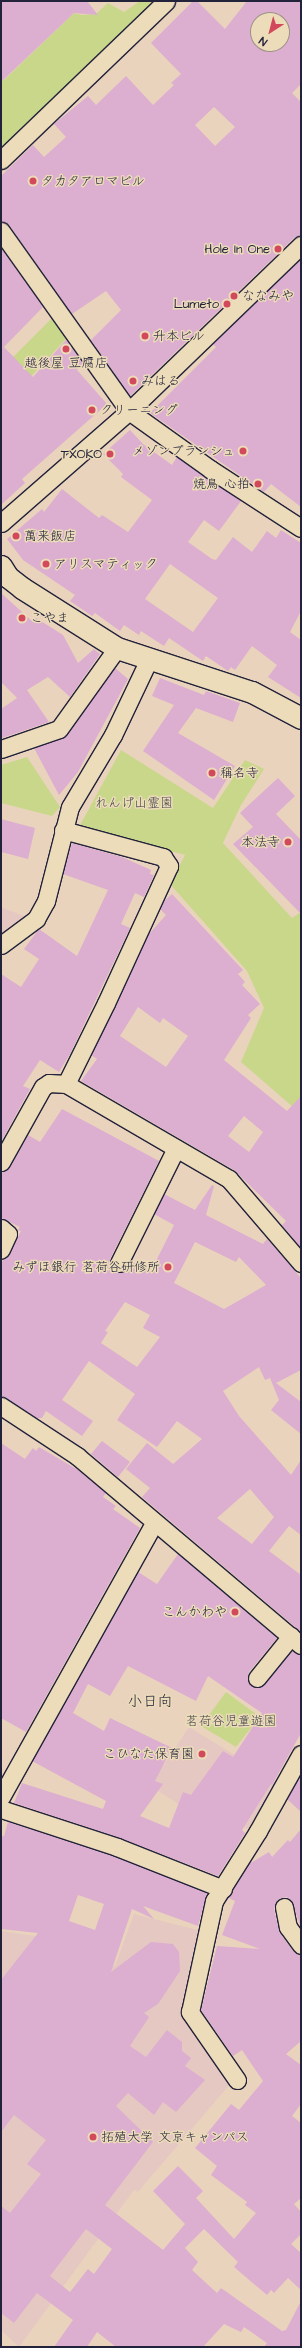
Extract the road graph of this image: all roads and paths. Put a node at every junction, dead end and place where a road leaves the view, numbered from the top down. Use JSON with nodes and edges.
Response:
{"nodes":[{"id":1,"x":166,"y":1,"type":"edge"},
{"id":2,"x":1,"y":160,"type":"edge"},
{"id":3,"x":1,"y":231,"type":"edge"},
{"id":4,"x":301,"y":245,"type":"edge"},
{"id":5,"x":129,"y":412,"type":"junction"},
{"id":6,"x":1,"y":523,"type":"edge"},
{"id":7,"x":301,"y":528,"type":"edge"},
{"id":8,"x":1,"y":566,"type":"edge"},
{"id":9,"x":117,"y":648,"type":"junction"},
{"id":10,"x":150,"y":657,"type":"junction"},
{"id":11,"x":301,"y":718,"type":"edge"},
{"id":12,"x":1,"y":749,"type":"edge"},
{"id":13,"x":63,"y":830,"type":"junction"},
{"id":14,"x":1,"y":945,"type":"edge"},
{"id":15,"x":66,"y":1084,"type":"junction"},
{"id":16,"x":176,"y":1148,"type":"junction"},
{"id":17,"x":1,"y":1162,"type":"edge"},
{"id":18,"x":1,"y":1228,"type":"edge"},
{"id":19,"x":1,"y":1249,"type":"edge"},
{"id":20,"x":119,"y":1263,"type":"dead end"},
{"id":21,"x":301,"y":1263,"type":"edge"},
{"id":22,"x":1,"y":1406,"type":"edge"},
{"id":23,"x":154,"y":1523,"type":"junction"},
{"id":24,"x":296,"y":1640,"type":"edge"},
{"id":25,"x":257,"y":1678,"type":"dead end"},
{"id":26,"x":301,"y":1754,"type":"edge"},
{"id":27,"x":1,"y":1796,"type":"edge"},
{"id":28,"x":1,"y":1809,"type":"edge"},
{"id":29,"x":222,"y":1889,"type":"junction"},
{"id":30,"x":284,"y":1907,"type":"dead end"},
{"id":31,"x":301,"y":1945,"type":"edge"},
{"id":32,"x":237,"y":2080,"type":"dead end"}],
"edges":[{"from":1,"to":2,"type":"street"},
{"from":3,"to":5,"type":"street"},
{"from":4,"to":5,"type":"street"},
{"from":5,"to":6,"type":"street"},
{"from":5,"to":7,"type":"street"},
{"from":8,"to":9,"type":"street"},
{"from":9,"to":10,"type":"street"},
{"from":9,"to":12,"type":"street"},
{"from":10,"to":11,"type":"street"},
{"from":10,"to":13,"type":"street"},
{"from":13,"to":14,"type":"street"},
{"from":13,"to":15,"type":"street"},
{"from":15,"to":16,"type":"street"},
{"from":15,"to":17,"type":"street"},
{"from":16,"to":20,"type":"street"},
{"from":16,"to":21,"type":"street"},
{"from":18,"to":19,"type":"street"},
{"from":22,"to":23,"type":"street"},
{"from":23,"to":24,"type":"street"},
{"from":23,"to":27,"type":"street"},
{"from":24,"to":25,"type":"street"},
{"from":26,"to":29,"type":"street"},
{"from":28,"to":29,"type":"street"},
{"from":29,"to":32,"type":"street"},
{"from":30,"to":31,"type":"street"}]}
